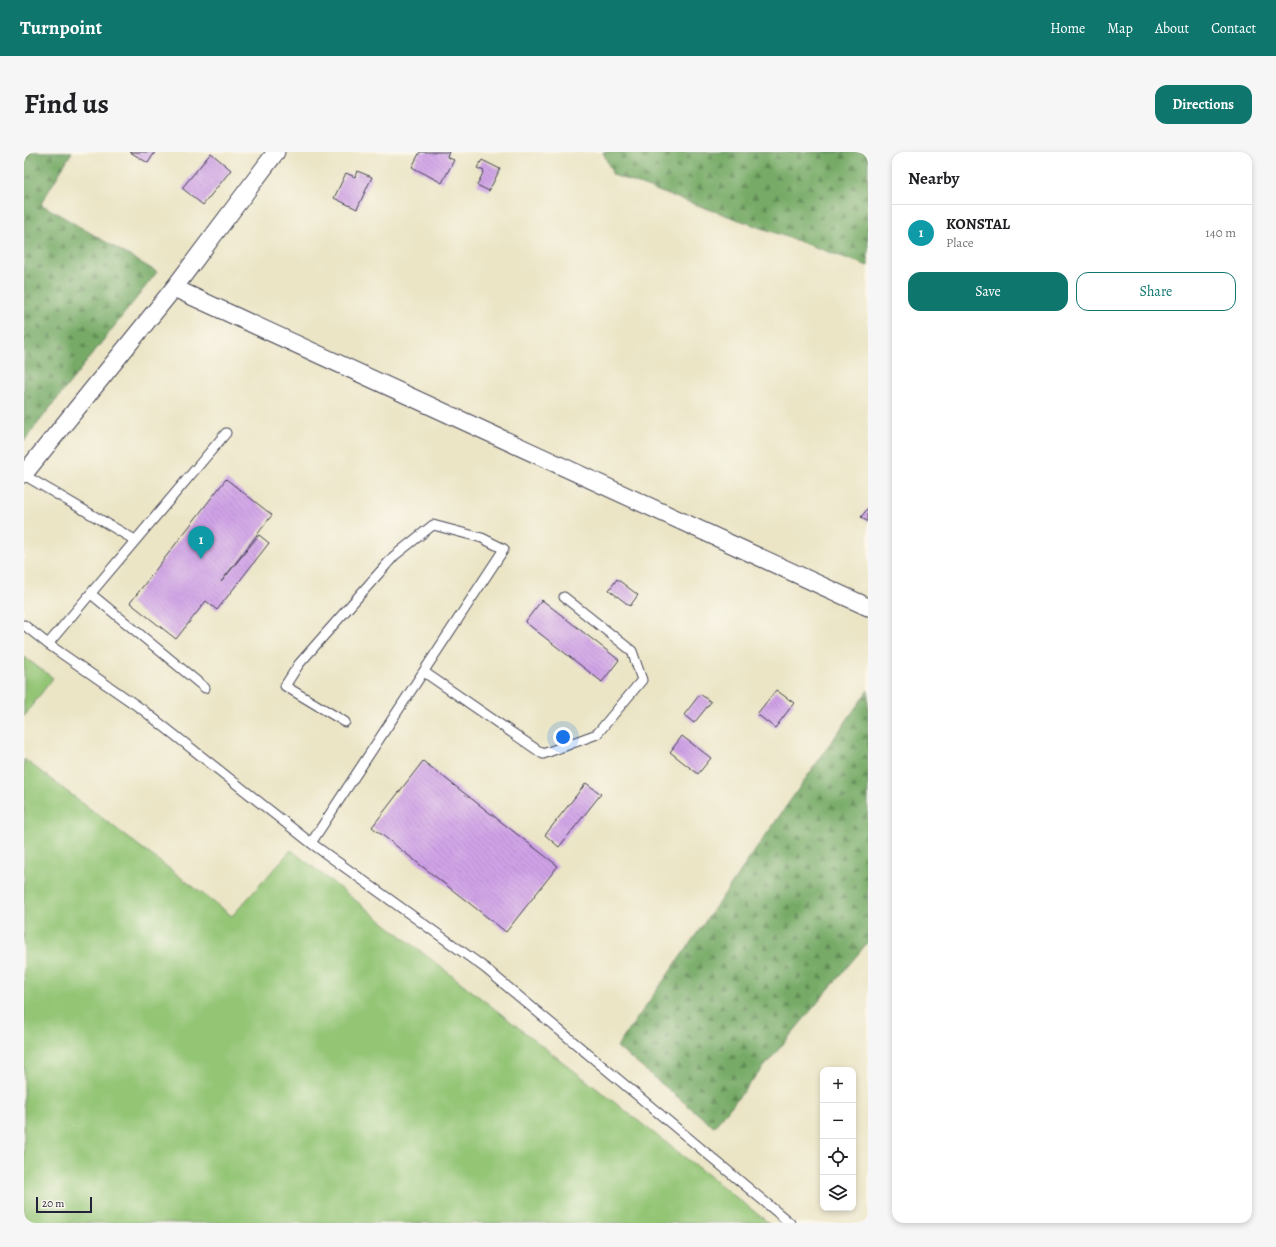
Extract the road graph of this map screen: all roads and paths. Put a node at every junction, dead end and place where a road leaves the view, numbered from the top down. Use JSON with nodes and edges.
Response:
{"nodes":[{"id":1,"x":276,"y":152,"type":"edge"},
{"id":2,"x":174,"y":288,"type":"junction"},
{"id":3,"x":226,"y":433,"type":"dead end"},
{"id":4,"x":24,"y":474,"type":"edge"},
{"id":5,"x":135,"y":540,"type":"junction"},
{"id":6,"x":91,"y":594,"type":"junction"},
{"id":7,"x":564,"y":597,"type":"dead end"},
{"id":8,"x":868,"y":607,"type":"edge"},
{"id":9,"x":24,"y":625,"type":"edge"},
{"id":10,"x":48,"y":644,"type":"junction"},
{"id":11,"x":424,"y":672,"type":"junction"},
{"id":12,"x":205,"y":688,"type":"dead end"},
{"id":13,"x":345,"y":722,"type":"dead end"},
{"id":14,"x":311,"y":843,"type":"junction"},
{"id":15,"x":790,"y":1223,"type":"edge"}],
"edges":[{"from":1,"to":2,"type":"street"},
{"from":2,"to":4,"type":"street"},
{"from":2,"to":8,"type":"street"},
{"from":3,"to":5,"type":"lane"},
{"from":4,"to":5,"type":"lane"},
{"from":5,"to":6,"type":"lane"},
{"from":6,"to":10,"type":"lane"},
{"from":6,"to":12,"type":"lane"},
{"from":7,"to":11,"type":"lane"},
{"from":9,"to":10,"type":"lane"},
{"from":10,"to":14,"type":"lane"},
{"from":11,"to":13,"type":"lane"},
{"from":11,"to":14,"type":"lane"},
{"from":14,"to":15,"type":"lane"}]}
